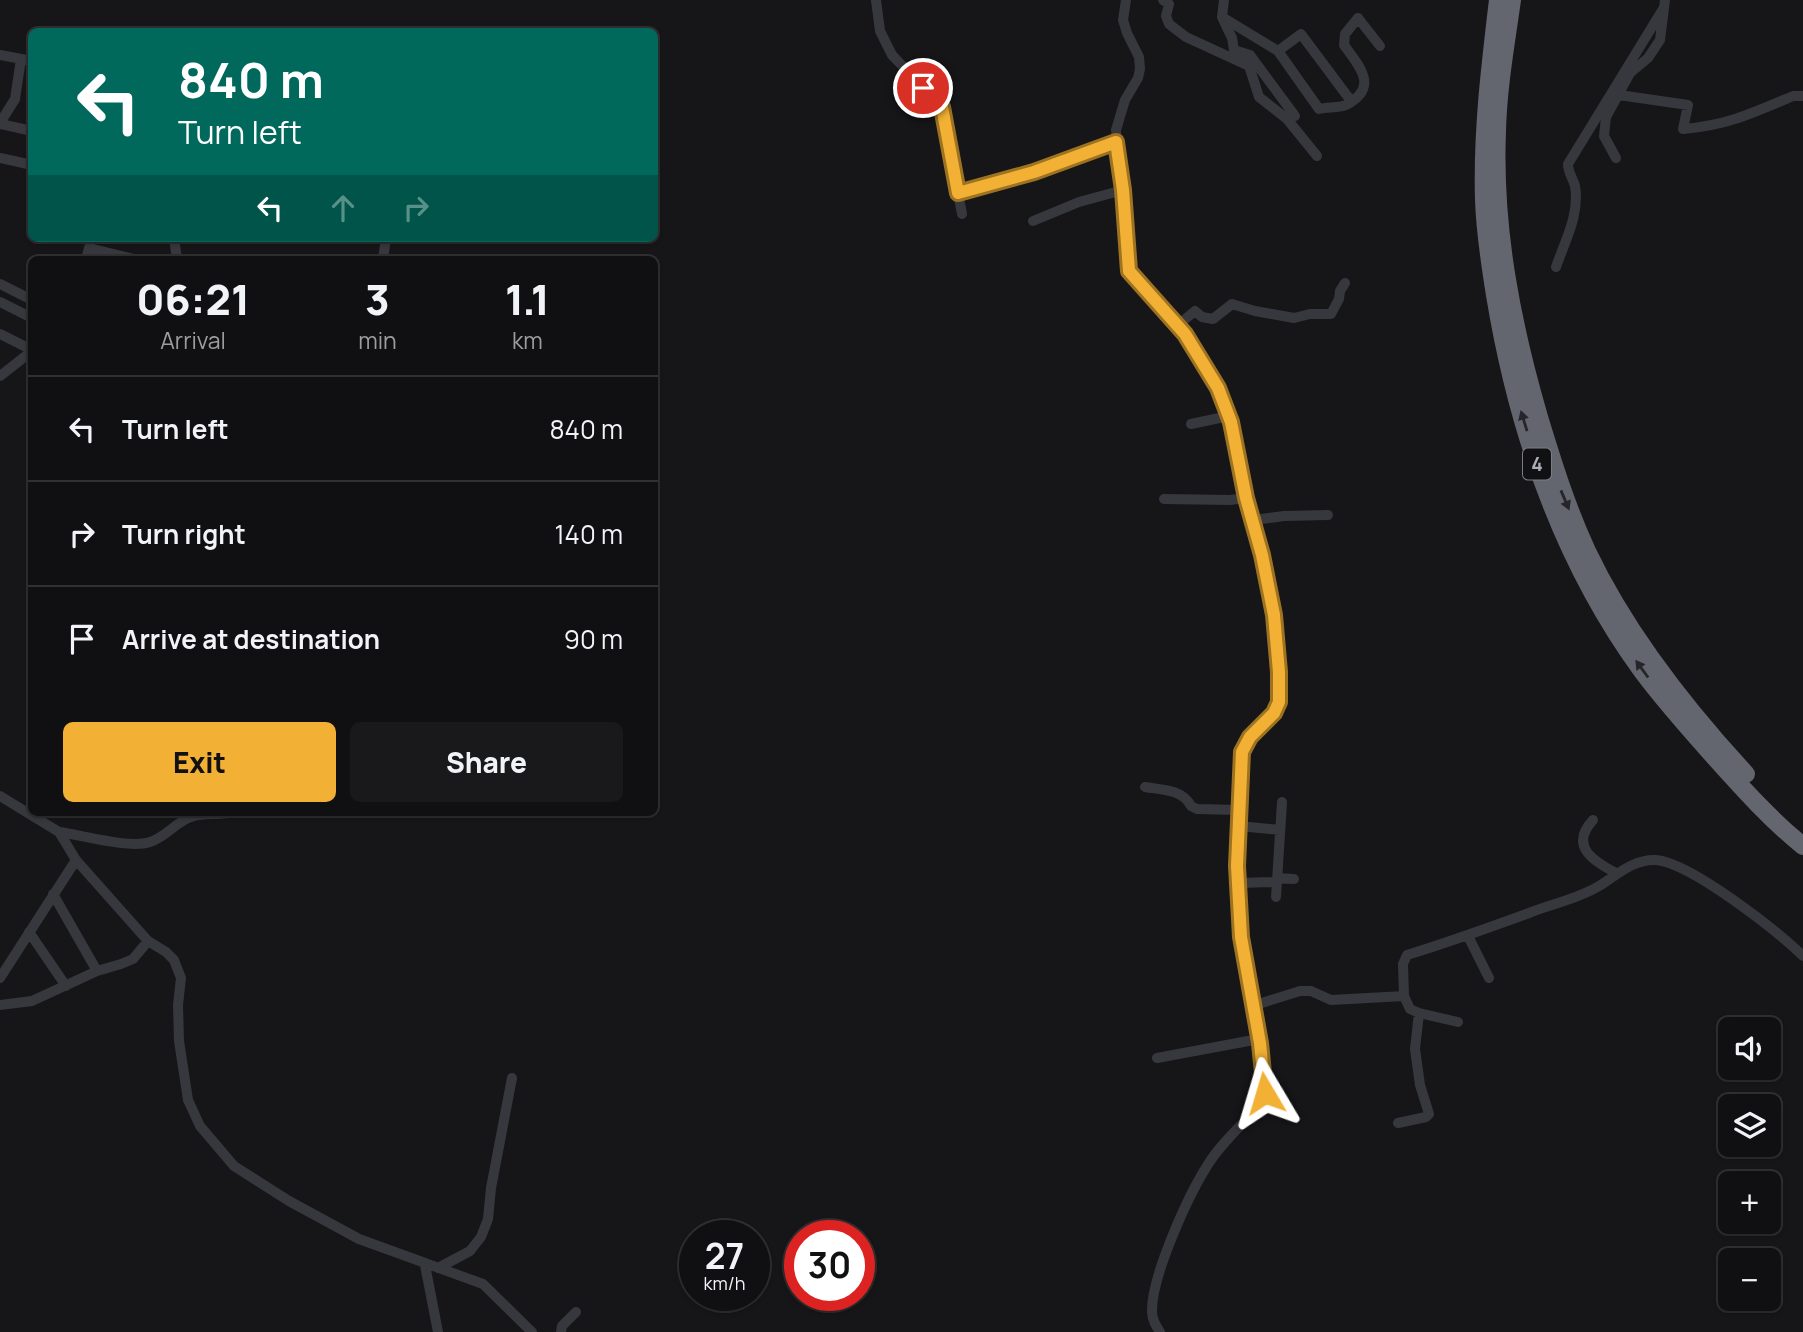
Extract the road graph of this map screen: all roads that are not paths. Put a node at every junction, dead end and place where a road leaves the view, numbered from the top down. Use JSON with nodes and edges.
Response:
{"nodes":[{"id":1,"x":876,"y":0,"type":"edge"},
{"id":2,"x":1126,"y":0,"type":"edge"},
{"id":3,"x":1163,"y":0,"type":"edge"},
{"id":4,"x":1224,"y":0,"type":"edge"},
{"id":5,"x":1498,"y":0,"type":"edge"},
{"id":6,"x":1512,"y":0,"type":"edge"},
{"id":7,"x":1664,"y":4,"type":"edge"},
{"id":8,"x":1222,"y":17,"type":"junction"},
{"id":9,"x":1380,"y":46,"type":"dead end"},
{"id":10,"x":1278,"y":51,"type":"junction"},
{"id":11,"x":0,"y":55,"type":"edge"},
{"id":12,"x":26,"y":60,"type":"edge"},
{"id":13,"x":1619,"y":94,"type":"junction"},
{"id":14,"x":1803,"y":96,"type":"edge"},
{"id":15,"x":1351,"y":101,"type":"junction"},
{"id":16,"x":1295,"y":116,"type":"dead end"},
{"id":17,"x":0,"y":123,"type":"edge"},
{"id":18,"x":28,"y":130,"type":"edge"},
{"id":19,"x":1116,"y":142,"type":"junction"},
{"id":20,"x":1317,"y":156,"type":"dead end"},
{"id":21,"x":0,"y":158,"type":"edge"},
{"id":22,"x":1616,"y":158,"type":"dead end"},
{"id":23,"x":28,"y":163,"type":"edge"},
{"id":24,"x":1123,"y":190,"type":"junction"},
{"id":25,"x":958,"y":193,"type":"junction"},
{"id":26,"x":962,"y":214,"type":"dead end"},
{"id":27,"x":1033,"y":221,"type":"dead end"},
{"id":28,"x":89,"y":248,"type":"edge"},
{"id":29,"x":122,"y":256,"type":"edge"},
{"id":30,"x":1556,"y":267,"type":"dead end"},
{"id":31,"x":1345,"y":283,"type":"dead end"},
{"id":32,"x":0,"y":284,"type":"edge"},
{"id":33,"x":28,"y":298,"type":"edge"},
{"id":34,"x":0,"y":303,"type":"edge"},
{"id":35,"x":28,"y":316,"type":"edge"},
{"id":36,"x":1178,"y":325,"type":"junction"},
{"id":37,"x":0,"y":334,"type":"edge"},
{"id":38,"x":28,"y":349,"type":"edge"},
{"id":39,"x":28,"y":354,"type":"edge"},
{"id":40,"x":0,"y":376,"type":"edge"},
{"id":41,"x":1229,"y":416,"type":"junction"},
{"id":42,"x":1191,"y":424,"type":"dead end"},
{"id":43,"x":1246,"y":498,"type":"junction"},
{"id":44,"x":1164,"y":499,"type":"dead end"},
{"id":45,"x":1328,"y":515,"type":"dead end"},
{"id":46,"x":1254,"y":520,"type":"junction"},
{"id":47,"x":1144,"y":787,"type":"dead end"},
{"id":48,"x":0,"y":796,"type":"edge"},
{"id":49,"x":1282,"y":802,"type":"dead end"},
{"id":50,"x":1238,"y":810,"type":"junction"},
{"id":51,"x":28,"y":813,"type":"edge"},
{"id":52,"x":33,"y":816,"type":"edge"},
{"id":53,"x":193,"y":816,"type":"edge"},
{"id":54,"x":1593,"y":820,"type":"dead end"},
{"id":55,"x":1239,"y":826,"type":"junction"},
{"id":56,"x":1280,"y":830,"type":"junction"},
{"id":57,"x":1803,"y":831,"type":"edge"},
{"id":58,"x":59,"y":832,"type":"junction"},
{"id":59,"x":1803,"y":846,"type":"edge"},
{"id":60,"x":76,"y":860,"type":"junction"},
{"id":61,"x":1616,"y":873,"type":"junction"},
{"id":62,"x":1276,"y":880,"type":"junction"},
{"id":63,"x":1294,"y":880,"type":"dead end"},
{"id":64,"x":1238,"y":883,"type":"junction"},
{"id":65,"x":53,"y":894,"type":"junction"},
{"id":66,"x":1276,"y":897,"type":"dead end"},
{"id":67,"x":29,"y":932,"type":"junction"},
{"id":68,"x":1468,"y":936,"type":"junction"},
{"id":69,"x":148,"y":941,"type":"junction"},
{"id":70,"x":1803,"y":956,"type":"edge"},
{"id":71,"x":97,"y":971,"type":"junction"},
{"id":72,"x":0,"y":978,"type":"edge"},
{"id":73,"x":1489,"y":978,"type":"dead end"},
{"id":74,"x":66,"y":986,"type":"junction"},
{"id":75,"x":1404,"y":996,"type":"junction"},
{"id":76,"x":0,"y":1005,"type":"edge"},
{"id":77,"x":1252,"y":1006,"type":"junction"},
{"id":78,"x":1419,"y":1013,"type":"junction"},
{"id":79,"x":1458,"y":1022,"type":"dead end"},
{"id":80,"x":1259,"y":1039,"type":"junction"},
{"id":81,"x":1157,"y":1058,"type":"dead end"},
{"id":82,"x":512,"y":1078,"type":"dead end"},
{"id":83,"x":1398,"y":1123,"type":"dead end"},
{"id":84,"x":425,"y":1265,"type":"junction"},
{"id":85,"x":438,"y":1268,"type":"junction"},
{"id":86,"x":576,"y":1312,"type":"dead end"},
{"id":87,"x":438,"y":1332,"type":"edge"},
{"id":88,"x":532,"y":1332,"type":"edge"},
{"id":89,"x":561,"y":1332,"type":"edge"},
{"id":90,"x":1160,"y":1332,"type":"edge"}],
"edges":[{"from":1,"to":25,"type":"street"},
{"from":2,"to":19,"type":"street"},
{"from":3,"to":20,"type":"street"},
{"from":4,"to":8,"type":"street"},
{"from":59,"to":5,"type":"highway","number":"4","one_way":true},
{"from":6,"to":57,"type":"highway","number":"4","one_way":true},
{"from":7,"to":13,"type":"street"},
{"from":7,"to":30,"type":"street"},
{"from":8,"to":10,"type":"street"},
{"from":8,"to":16,"type":"street"},
{"from":9,"to":15,"type":"street"},
{"from":10,"to":15,"type":"street"},
{"from":10,"to":15,"type":"street"},
{"from":11,"to":12,"type":"street"},
{"from":12,"to":17,"type":"street"},
{"from":13,"to":14,"type":"street"},
{"from":13,"to":22,"type":"street"},
{"from":17,"to":18,"type":"street"},
{"from":19,"to":24,"type":"street"},
{"from":19,"to":25,"type":"street"},
{"from":21,"to":23,"type":"street"},
{"from":24,"to":27,"type":"street"},
{"from":24,"to":36,"type":"street"},
{"from":25,"to":26,"type":"street"},
{"from":28,"to":29,"type":"street"},
{"from":31,"to":36,"type":"street"},
{"from":32,"to":33,"type":"street"},
{"from":34,"to":35,"type":"street"},
{"from":36,"to":41,"type":"street"},
{"from":37,"to":38,"type":"street"},
{"from":39,"to":40,"type":"street"},
{"from":41,"to":42,"type":"street"},
{"from":41,"to":43,"type":"street"},
{"from":43,"to":44,"type":"street"},
{"from":43,"to":46,"type":"street"},
{"from":45,"to":46,"type":"street"},
{"from":46,"to":50,"type":"street"},
{"from":47,"to":50,"type":"street"},
{"from":48,"to":51,"type":"street"},
{"from":49,"to":56,"type":"street"},
{"from":50,"to":55,"type":"street"},
{"from":52,"to":58,"type":"street"},
{"from":53,"to":58,"type":"street"},
{"from":54,"to":61,"type":"street"},
{"from":55,"to":56,"type":"street"},
{"from":55,"to":64,"type":"street"},
{"from":56,"to":62,"type":"street"},
{"from":58,"to":60,"type":"street"},
{"from":60,"to":65,"type":"street"},
{"from":60,"to":69,"type":"street"},
{"from":61,"to":68,"type":"street"},
{"from":61,"to":70,"type":"street"},
{"from":62,"to":63,"type":"street"},
{"from":62,"to":64,"type":"street"},
{"from":62,"to":66,"type":"street"},
{"from":64,"to":77,"type":"street"},
{"from":65,"to":67,"type":"street"},
{"from":65,"to":71,"type":"street"},
{"from":67,"to":72,"type":"street"},
{"from":67,"to":74,"type":"street"},
{"from":68,"to":73,"type":"street"},
{"from":68,"to":75,"type":"street"},
{"from":69,"to":71,"type":"street"},
{"from":69,"to":84,"type":"street"},
{"from":71,"to":74,"type":"street"},
{"from":74,"to":76,"type":"street"},
{"from":75,"to":77,"type":"street"},
{"from":75,"to":78,"type":"street"},
{"from":77,"to":80,"type":"street"},
{"from":78,"to":79,"type":"street"},
{"from":78,"to":83,"type":"street"},
{"from":80,"to":81,"type":"street"},
{"from":80,"to":90,"type":"street"},
{"from":82,"to":85,"type":"street"},
{"from":84,"to":85,"type":"street"},
{"from":84,"to":87,"type":"street"},
{"from":85,"to":88,"type":"street"},
{"from":86,"to":89,"type":"street"}]}
